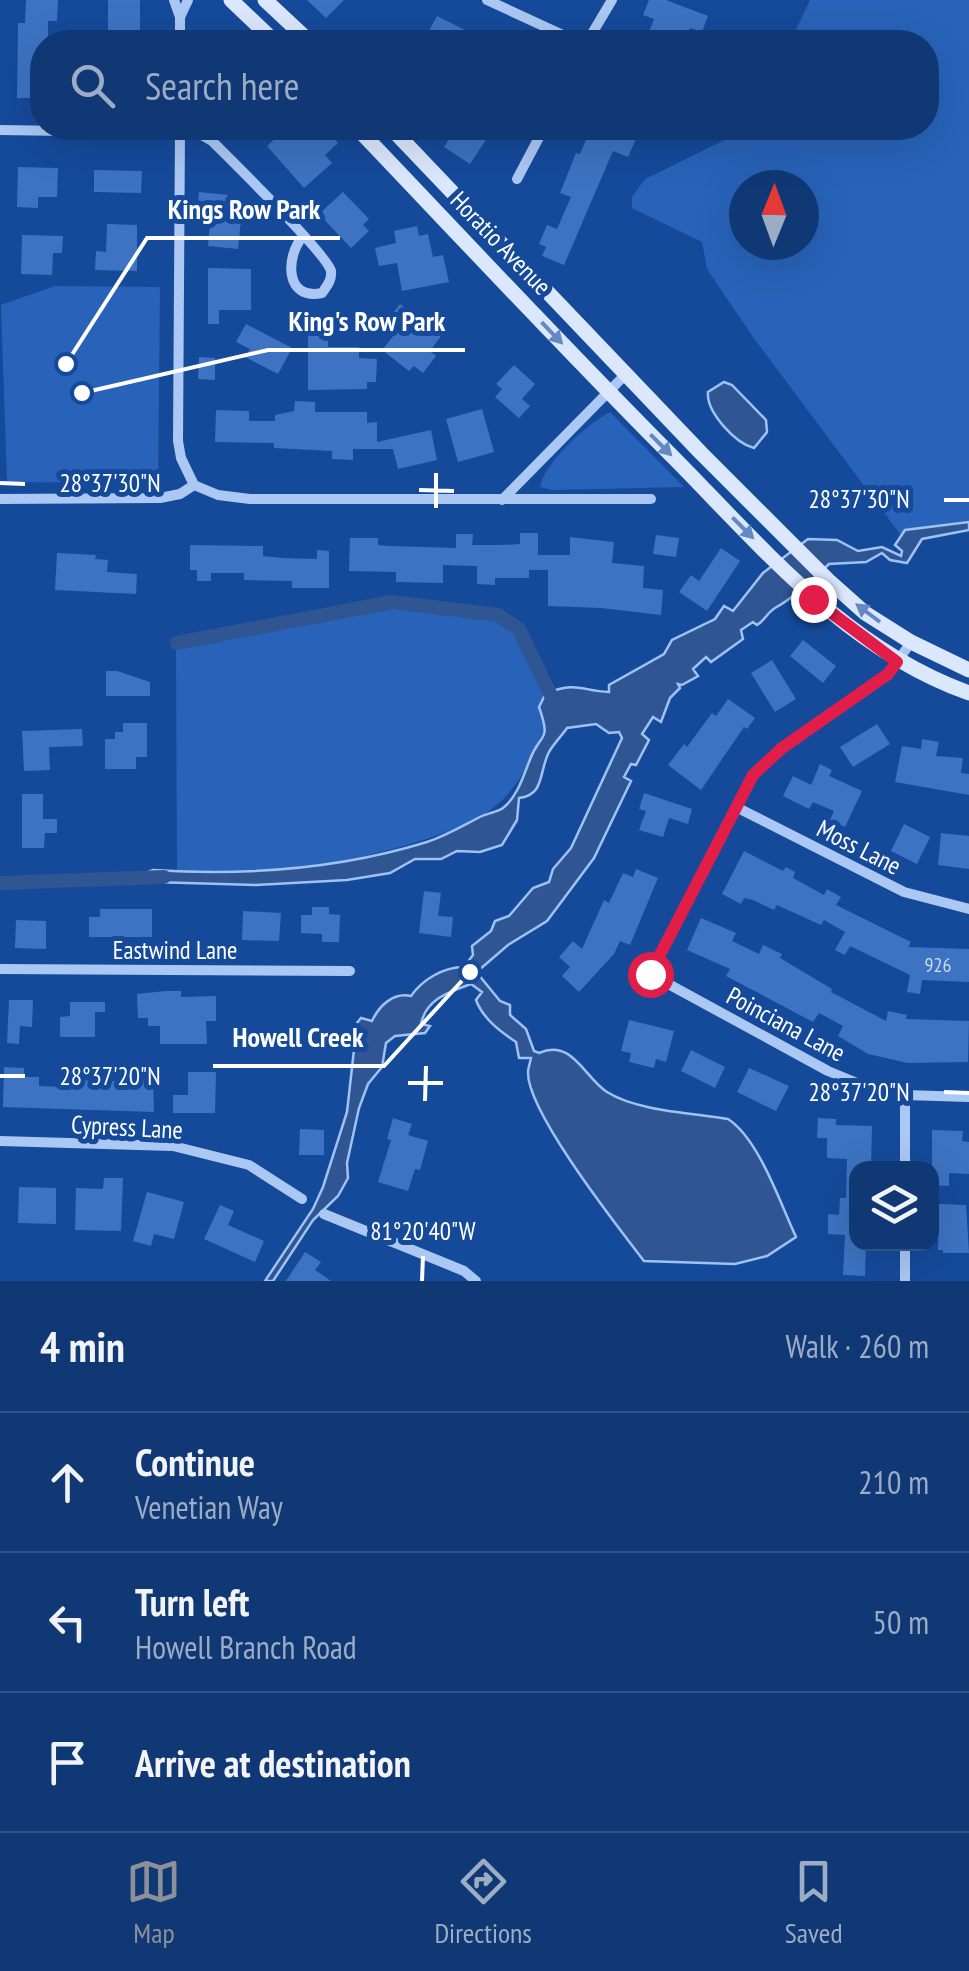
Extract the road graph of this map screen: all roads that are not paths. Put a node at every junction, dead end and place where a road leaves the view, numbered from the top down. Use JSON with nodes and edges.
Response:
{"nodes":[{"id":1,"x":174,"y":0,"type":"edge"},
{"id":2,"x":188,"y":0,"type":"edge"},
{"id":3,"x":231,"y":0,"type":"edge"},
{"id":4,"x":265,"y":0,"type":"edge"},
{"id":5,"x":487,"y":0,"type":"edge"},
{"id":6,"x":612,"y":0,"type":"edge"},
{"id":7,"x":180,"y":17,"type":"junction"},
{"id":8,"x":180,"y":30,"type":"edge"},
{"id":9,"x":262,"y":30,"type":"edge"},
{"id":10,"x":297,"y":30,"type":"edge"},
{"id":11,"x":552,"y":30,"type":"edge"},
{"id":12,"x":594,"y":30,"type":"edge"},
{"id":13,"x":0,"y":130,"type":"edge"},
{"id":14,"x":30,"y":130,"type":"edge"},
{"id":15,"x":180,"y":140,"type":"edge"},
{"id":16,"x":212,"y":140,"type":"edge"},
{"id":17,"x":369,"y":140,"type":"edge"},
{"id":18,"x":403,"y":140,"type":"edge"},
{"id":19,"x":538,"y":140,"type":"edge"},
{"id":20,"x":428,"y":166,"type":"junction"},
{"id":21,"x":517,"y":180,"type":"dead end"},
{"id":22,"x":410,"y":183,"type":"junction"},
{"id":23,"x":304,"y":236,"type":"junction"},
{"id":24,"x":626,"y":374,"type":"junction"},
{"id":25,"x":608,"y":392,"type":"junction"},
{"id":26,"x":194,"y":485,"type":"junction"},
{"id":27,"x":0,"y":499,"type":"edge"},
{"id":28,"x":651,"y":499,"type":"dead end"},
{"id":29,"x":502,"y":500,"type":"junction"},
{"id":30,"x":910,"y":642,"type":"junction"},
{"id":31,"x":897,"y":662,"type":"junction"},
{"id":32,"x":969,"y":670,"type":"edge"},
{"id":33,"x":969,"y":693,"type":"edge"},
{"id":34,"x":736,"y":806,"type":"junction"},
{"id":35,"x":969,"y":909,"type":"edge"},
{"id":36,"x":0,"y":969,"type":"edge"},
{"id":37,"x":350,"y":971,"type":"dead end"},
{"id":38,"x":905,"y":1095,"type":"junction"},
{"id":39,"x":969,"y":1097,"type":"edge"},
{"id":40,"x":0,"y":1141,"type":"edge"},
{"id":41,"x":905,"y":1161,"type":"edge"},
{"id":42,"x":302,"y":1198,"type":"dead end"},
{"id":43,"x":324,"y":1214,"type":"dead end"},
{"id":44,"x":905,"y":1251,"type":"edge"},
{"id":45,"x":476,"y":1281,"type":"edge"},
{"id":46,"x":905,"y":1281,"type":"edge"}],
"edges":[{"from":1,"to":7,"type":"street"},
{"from":2,"to":7,"type":"street"},
{"from":3,"to":9,"type":"main road"},
{"from":4,"to":10,"type":"main road"},
{"from":5,"to":11,"type":"street"},
{"from":6,"to":12,"type":"street"},
{"from":7,"to":8,"type":"street"},
{"from":13,"to":14,"type":"street"},
{"from":15,"to":26,"type":"street"},
{"from":16,"to":23,"type":"street"},
{"from":17,"to":22,"type":"main road","name":"Horatio Avenue"},
{"from":18,"to":20,"type":"main road","name":"Horatio Avenue"},
{"from":19,"to":21,"type":"street"},
{"from":20,"to":22,"type":"main road"},
{"from":20,"to":24,"type":"main road","name":"Horatio Avenue"},
{"from":22,"to":25,"type":"main road","name":"Horatio Avenue","one_way":true},
{"from":23,"to":23,"type":"street"},
{"from":24,"to":25,"type":"street"},
{"from":30,"to":24,"type":"main road","name":"Horatio Avenue","one_way":true},
{"from":25,"to":29,"type":"street"},
{"from":25,"to":31,"type":"main road","name":"Horatio Avenue","one_way":true},
{"from":26,"to":27,"type":"street"},
{"from":26,"to":29,"type":"street"},
{"from":28,"to":29,"type":"street"},
{"from":30,"to":31,"type":"street"},
{"from":30,"to":32,"type":"main road","name":"Horatio Avenue"},
{"from":31,"to":33,"type":"main road","name":"Horatio Avenue"},
{"from":31,"to":34,"type":"street"},
{"from":34,"to":35,"type":"street","name":"Moss Lane"},
{"from":34,"to":38,"type":"street","name":"Poinciana Lane"},
{"from":36,"to":37,"type":"street","name":"Eastwind Lane"},
{"from":38,"to":39,"type":"street","name":"Poinciana Lane"},
{"from":38,"to":41,"type":"street"},
{"from":40,"to":42,"type":"street","name":"Cypress Lane"},
{"from":43,"to":45,"type":"street"},
{"from":44,"to":46,"type":"street"}]}
